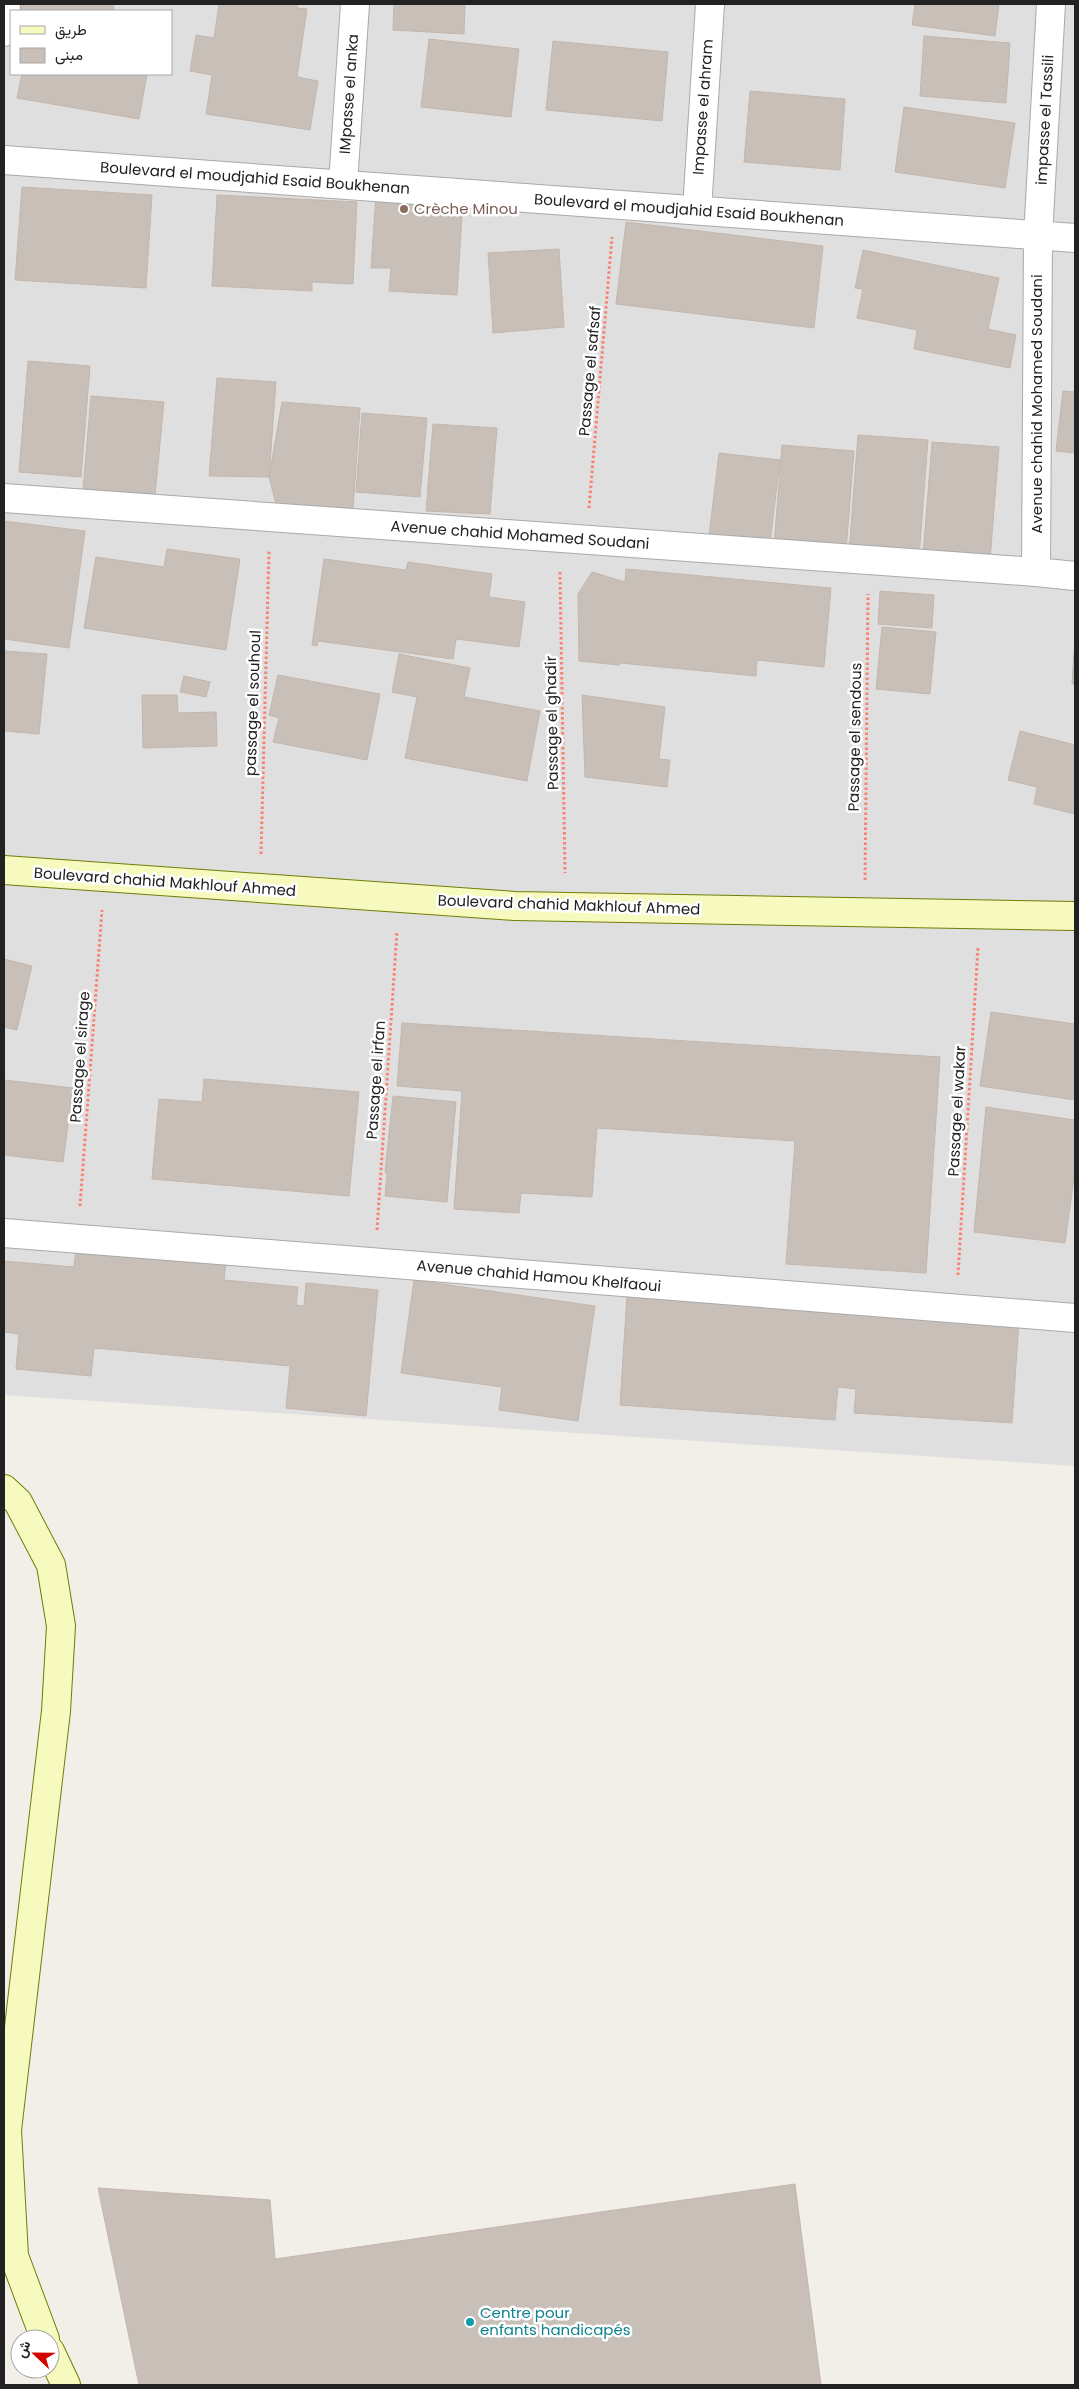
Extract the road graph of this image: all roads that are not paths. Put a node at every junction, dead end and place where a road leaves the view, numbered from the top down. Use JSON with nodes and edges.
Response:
{"nodes":[{"id":1,"x":6,"y":4,"type":"edge"},
{"id":2,"x":355,"y":4,"type":"edge"},
{"id":3,"x":710,"y":4,"type":"edge"},
{"id":4,"x":1051,"y":4,"type":"edge"},
{"id":5,"x":4,"y":32,"type":"edge"},
{"id":6,"x":4,"y":160,"type":"edge"},
{"id":7,"x":343,"y":184,"type":"junction"},
{"id":8,"x":697,"y":210,"type":"junction"},
{"id":9,"x":1038,"y":236,"type":"junction"},
{"id":10,"x":1075,"y":238,"type":"edge"},
{"id":11,"x":4,"y":498,"type":"edge"},
{"id":12,"x":1036,"y":572,"type":"junction"},
{"id":13,"x":1075,"y":576,"type":"edge"},
{"id":14,"x":4,"y":870,"type":"edge"},
{"id":15,"x":1075,"y":916,"type":"edge"},
{"id":16,"x":4,"y":1233,"type":"edge"},
{"id":17,"x":1075,"y":1318,"type":"edge"},
{"id":18,"x":4,"y":1489,"type":"edge"},
{"id":19,"x":41,"y":2329,"type":"edge"},
{"id":20,"x":60,"y":2372,"type":"edge"},
{"id":21,"x":66,"y":2385,"type":"edge"}],
"edges":[{"from":1,"to":5,"type":"street"},
{"from":2,"to":7,"type":"street","name":"IMpasse el anka"},
{"from":3,"to":8,"type":"street","name":"Impasse el ahram"},
{"from":4,"to":9,"type":"street","name":"impasse el Tassili"},
{"from":6,"to":7,"type":"street","name":"Boulevard el moudjahid Esaid Boukhenan"},
{"from":7,"to":8,"type":"street","name":"Boulevard el moudjahid Esaid Boukhenan"},
{"from":8,"to":9,"type":"street","name":"Boulevard el moudjahid Esaid Boukhenan"},
{"from":9,"to":10,"type":"street","name":"Boulevard el moudjahid Esaid Boukhenan"},
{"from":9,"to":12,"type":"street","name":"Avenue chahid Mohamed Soudani"},
{"from":11,"to":12,"type":"street","name":"Avenue chahid Mohamed Soudani"},
{"from":12,"to":13,"type":"street","name":"Avenue chahid Mohamed Soudani"},
{"from":14,"to":15,"type":"main road","name":"Boulevard chahid Makhlouf Ahmed"},
{"from":16,"to":17,"type":"street","name":"Avenue chahid Hamou Khelfaoui"},
{"from":18,"to":19,"type":"main road"},
{"from":20,"to":21,"type":"main road"}]}
